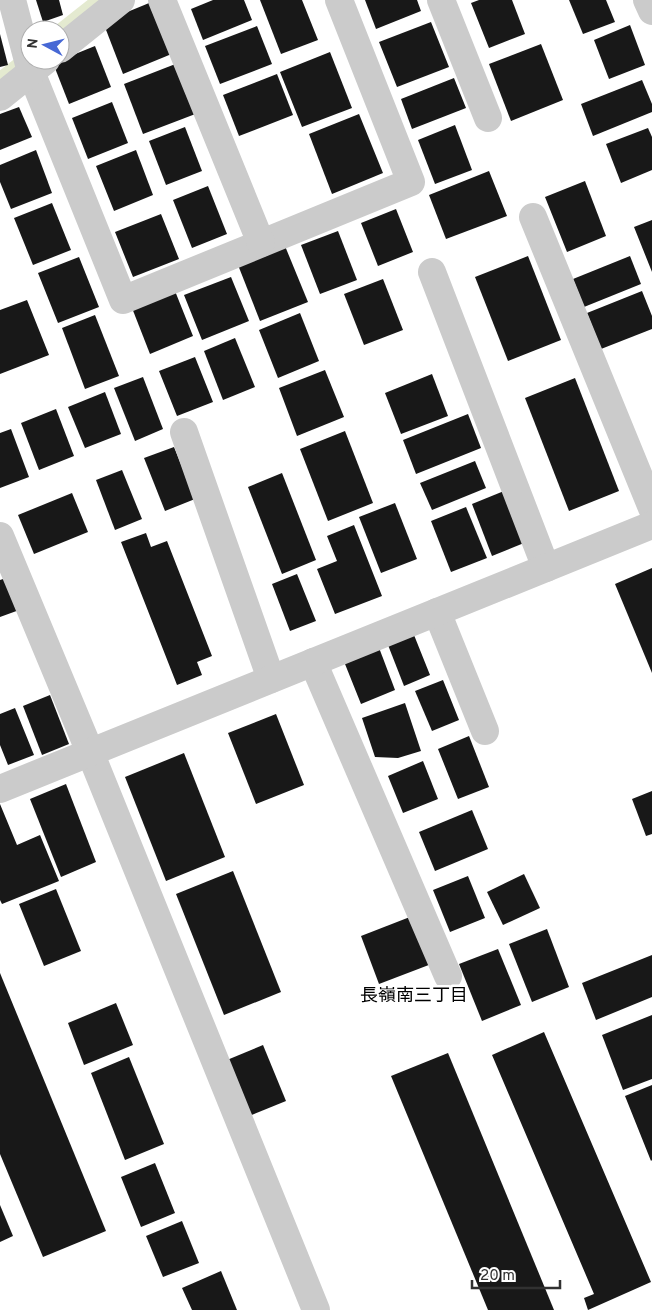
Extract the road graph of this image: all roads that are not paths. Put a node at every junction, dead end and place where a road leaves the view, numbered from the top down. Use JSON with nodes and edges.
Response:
{"nodes":[{"id":1,"x":12,"y":0,"type":"edge"},
{"id":2,"x":121,"y":0,"type":"edge"},
{"id":3,"x":162,"y":0,"type":"edge"},
{"id":4,"x":339,"y":0,"type":"edge"},
{"id":5,"x":441,"y":0,"type":"edge"},
{"id":6,"x":648,"y":0,"type":"edge"},
{"id":7,"x":652,"y":11,"type":"edge"},
{"id":8,"x":87,"y":12,"type":"edge"},
{"id":9,"x":20,"y":20,"type":"edge"},
{"id":10,"x":70,"y":35,"type":"edge"},
{"id":11,"x":34,"y":70,"type":"edge"},
{"id":12,"x":40,"y":70,"type":"edge"},
{"id":13,"x":0,"y":97,"type":"edge"},
{"id":14,"x":488,"y":118,"type":"dead end"},
{"id":15,"x":533,"y":217,"type":"dead end"},
{"id":16,"x":261,"y":244,"type":"junction"},
{"id":17,"x":432,"y":272,"type":"dead end"},
{"id":18,"x":184,"y":432,"type":"dead end"},
{"id":19,"x":652,"y":508,"type":"edge"},
{"id":20,"x":652,"y":525,"type":"edge"},
{"id":21,"x":0,"y":536,"type":"edge"},
{"id":22,"x":546,"y":568,"type":"junction"},
{"id":23,"x":437,"y":612,"type":"junction"},
{"id":24,"x":313,"y":662,"type":"junction"},
{"id":25,"x":271,"y":679,"type":"junction"},
{"id":26,"x":485,"y":731,"type":"dead end"},
{"id":27,"x":90,"y":752,"type":"junction"},
{"id":28,"x":0,"y":789,"type":"edge"},
{"id":29,"x":448,"y":976,"type":"dead end"},
{"id":30,"x":316,"y":1310,"type":"edge"}],
"edges":[{"from":1,"to":9,"type":"street"},
{"from":2,"to":8,"type":"street"},
{"from":3,"to":16,"type":"street"},
{"from":4,"to":16,"type":"street"},
{"from":5,"to":14,"type":"street"},
{"from":6,"to":7,"type":"street"},
{"from":8,"to":10,"type":"street"},
{"from":11,"to":13,"type":"street"},
{"from":12,"to":16,"type":"street"},
{"from":15,"to":19,"type":"street"},
{"from":17,"to":22,"type":"street"},
{"from":18,"to":25,"type":"street"},
{"from":20,"to":22,"type":"street"},
{"from":21,"to":27,"type":"street"},
{"from":22,"to":23,"type":"street"},
{"from":23,"to":24,"type":"street"},
{"from":23,"to":26,"type":"street"},
{"from":24,"to":25,"type":"street"},
{"from":24,"to":29,"type":"street"},
{"from":25,"to":27,"type":"street"},
{"from":27,"to":28,"type":"street"},
{"from":27,"to":30,"type":"street"}]}
